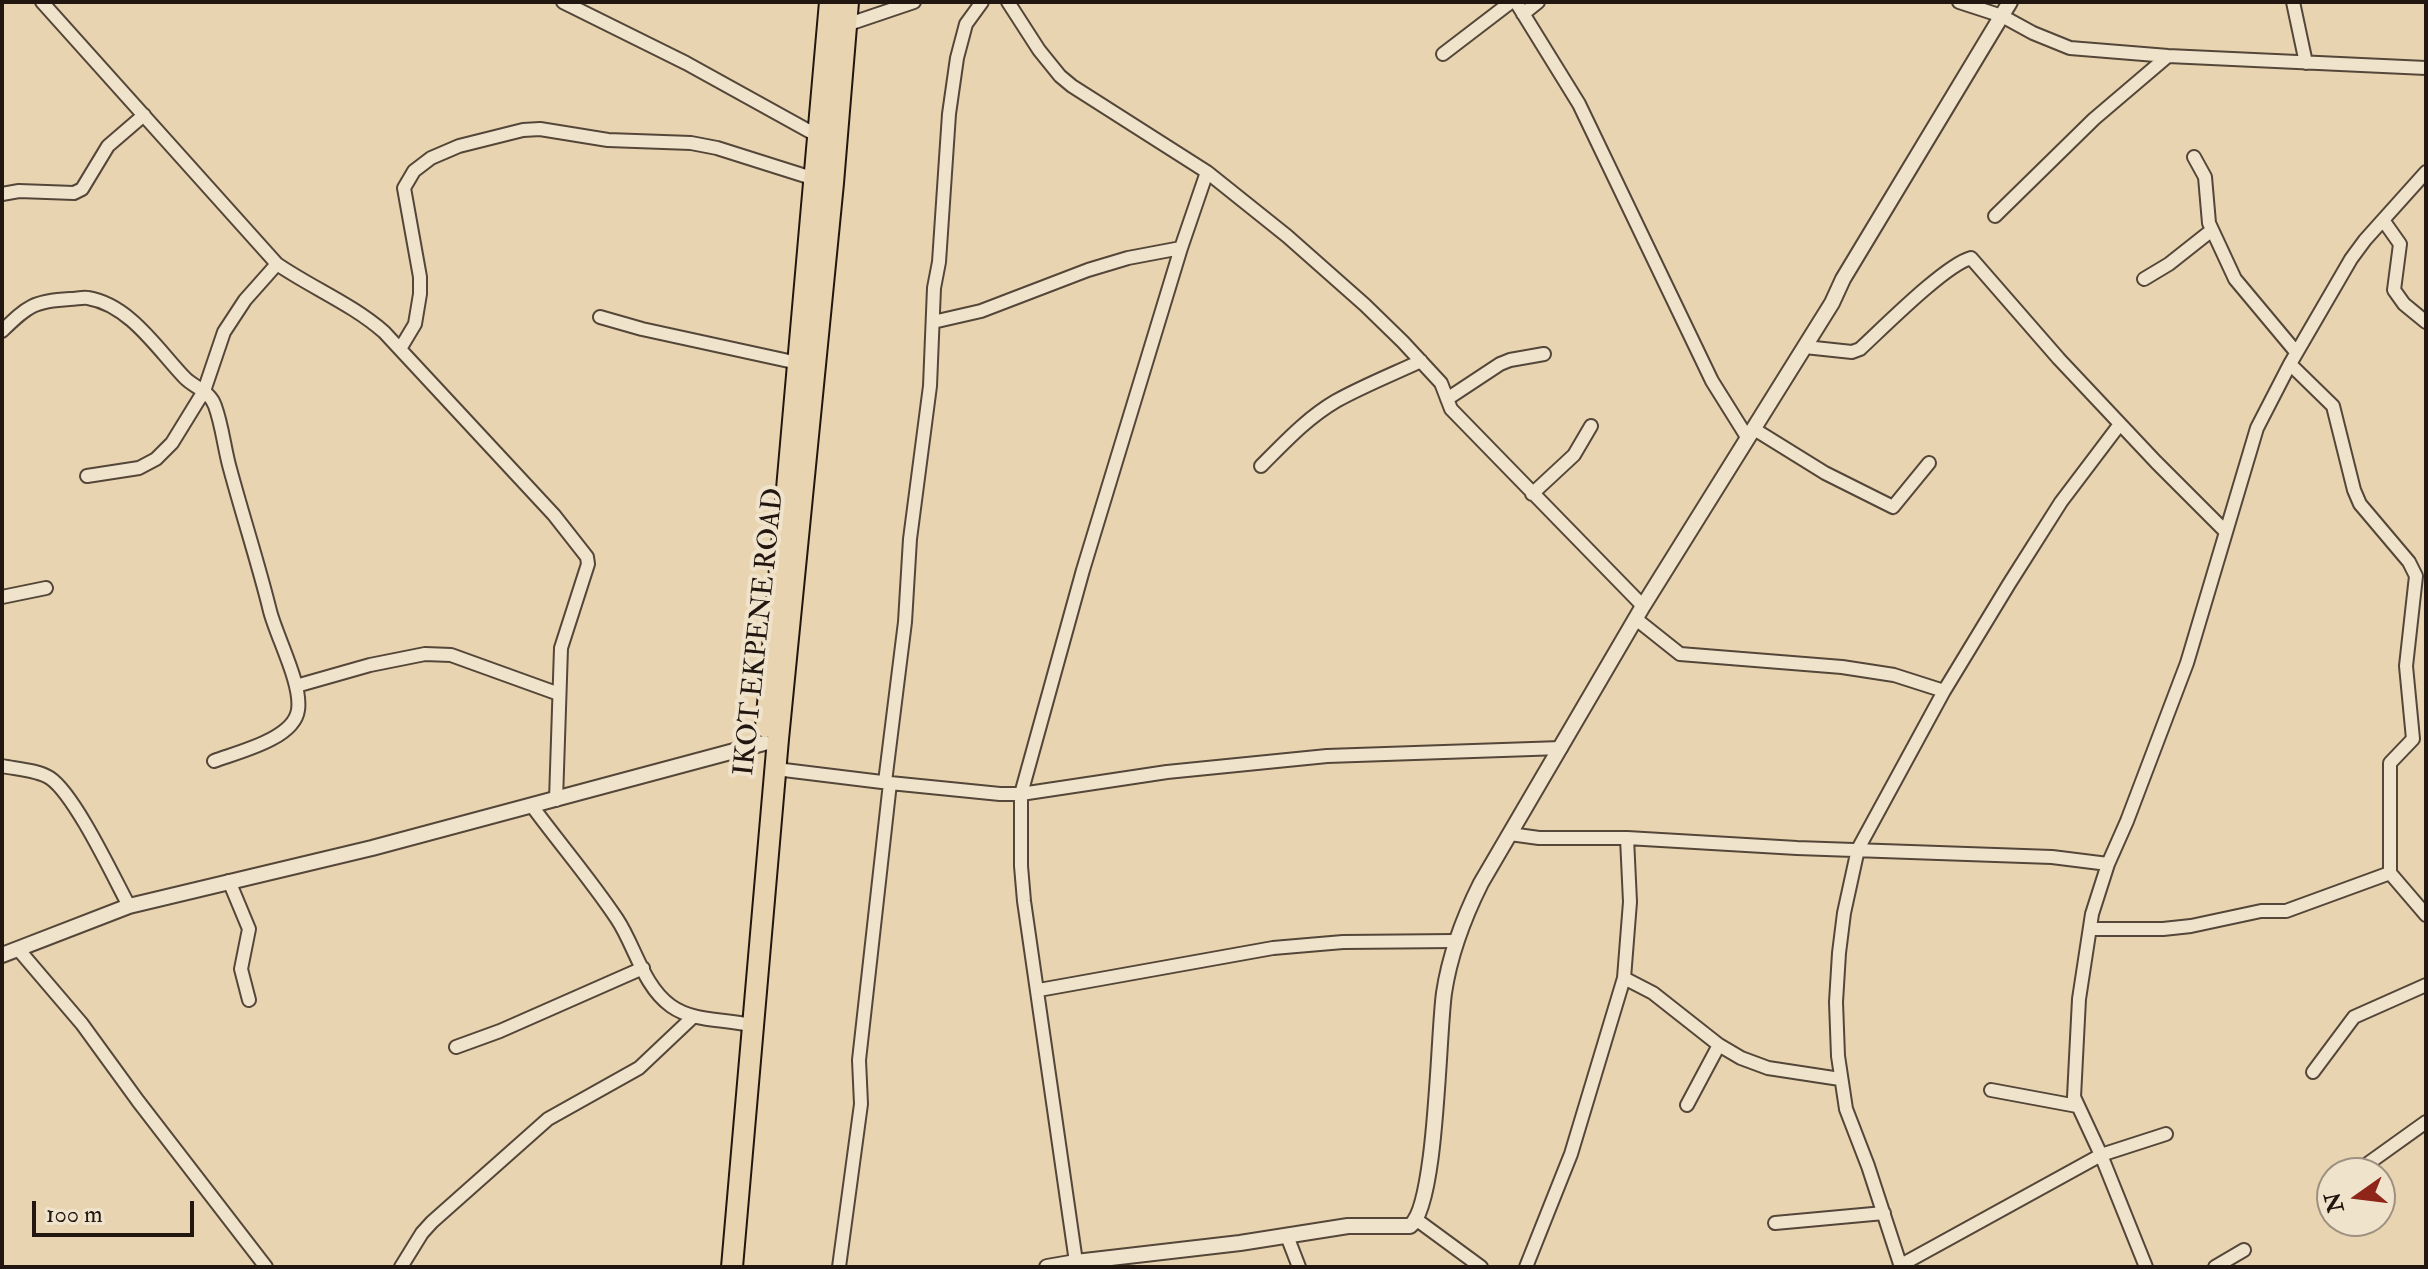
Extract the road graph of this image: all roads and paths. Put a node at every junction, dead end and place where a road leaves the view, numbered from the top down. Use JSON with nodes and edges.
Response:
{"nodes":[{"id":1,"x":42,"y":2,"type":"edge"},
{"id":2,"x":563,"y":2,"type":"edge"},
{"id":3,"x":830,"y":2,"type":"edge"},
{"id":4,"x":848,"y":2,"type":"edge"},
{"id":5,"x":914,"y":2,"type":"edge"},
{"id":6,"x":982,"y":2,"type":"edge"},
{"id":7,"x":1538,"y":2,"type":"edge"},
{"id":8,"x":1959,"y":2,"type":"edge"},
{"id":9,"x":2010,"y":2,"type":"edge"},
{"id":10,"x":2293,"y":2,"type":"edge"},
{"id":11,"x":1012,"y":3,"type":"edge"},
{"id":12,"x":1517,"y":6,"type":"edge"},
{"id":13,"x":2002,"y":16,"type":"junction"},
{"id":14,"x":846,"y":25,"type":"junction"},
{"id":15,"x":1443,"y":54,"type":"dead end"},
{"id":16,"x":2168,"y":56,"type":"junction"},
{"id":17,"x":2306,"y":63,"type":"junction"},
{"id":18,"x":2426,"y":68,"type":"edge"},
{"id":19,"x":144,"y":115,"type":"junction"},
{"id":20,"x":818,"y":136,"type":"junction"},
{"id":21,"x":2194,"y":157,"type":"dead end"},
{"id":22,"x":1207,"y":172,"type":"junction"},
{"id":23,"x":2426,"y":172,"type":"edge"},
{"id":24,"x":815,"y":179,"type":"junction"},
{"id":25,"x":2,"y":194,"type":"edge"},
{"id":26,"x":1995,"y":216,"type":"dead end"},
{"id":27,"x":2383,"y":220,"type":"junction"},
{"id":28,"x":2212,"y":230,"type":"junction"},
{"id":29,"x":1181,"y":248,"type":"junction"},
{"id":30,"x":277,"y":264,"type":"junction"},
{"id":31,"x":2144,"y":279,"type":"dead end"},
{"id":32,"x":600,"y":317,"type":"dead end"},
{"id":33,"x":933,"y":322,"type":"junction"},
{"id":34,"x":2426,"y":322,"type":"edge"},
{"id":35,"x":2,"y":331,"type":"edge"},
{"id":36,"x":1805,"y":347,"type":"junction"},
{"id":37,"x":400,"y":349,"type":"junction"},
{"id":38,"x":2296,"y":352,"type":"junction"},
{"id":39,"x":1544,"y":354,"type":"dead end"},
{"id":40,"x":1421,"y":361,"type":"junction"},
{"id":41,"x":798,"y":363,"type":"junction"},
{"id":42,"x":2290,"y":364,"type":"junction"},
{"id":43,"x":204,"y":391,"type":"junction"},
{"id":44,"x":1447,"y":399,"type":"junction"},
{"id":45,"x":2120,"y":424,"type":"junction"},
{"id":46,"x":1591,"y":426,"type":"dead end"},
{"id":47,"x":1751,"y":433,"type":"junction"},
{"id":48,"x":1929,"y":463,"type":"dead end"},
{"id":49,"x":1261,"y":466,"type":"dead end"},
{"id":50,"x":87,"y":476,"type":"dead end"},
{"id":51,"x":1532,"y":494,"type":"junction"},
{"id":52,"x":2226,"y":532,"type":"junction"},
{"id":53,"x":46,"y":588,"type":"dead end"},
{"id":54,"x":2,"y":597,"type":"edge"},
{"id":55,"x":2420,"y":598,"type":"edge"},
{"id":56,"x":1639,"y":612,"type":"junction"},
{"id":57,"x":296,"y":686,"type":"junction"},
{"id":58,"x":1944,"y":691,"type":"junction"},
{"id":59,"x":559,"y":694,"type":"junction"},
{"id":60,"x":764,"y":743,"type":"junction"},
{"id":61,"x":1561,"y":748,"type":"junction"},
{"id":62,"x":214,"y":761,"type":"dead end"},
{"id":63,"x":2,"y":766,"type":"edge"},
{"id":64,"x":776,"y":769,"type":"junction"},
{"id":65,"x":888,"y":782,"type":"junction"},
{"id":66,"x":1021,"y":794,"type":"junction"},
{"id":67,"x":556,"y":800,"type":"junction"},
{"id":68,"x":532,"y":806,"type":"junction"},
{"id":69,"x":1510,"y":834,"type":"junction"},
{"id":70,"x":1627,"y":838,"type":"junction"},
{"id":71,"x":1858,"y":849,"type":"junction"},
{"id":72,"x":2108,"y":864,"type":"junction"},
{"id":73,"x":2390,"y":873,"type":"junction"},
{"id":74,"x":229,"y":881,"type":"junction"},
{"id":75,"x":129,"y":906,"type":"junction"},
{"id":76,"x":2426,"y":915,"type":"edge"},
{"id":77,"x":2090,"y":929,"type":"junction"},
{"id":78,"x":1455,"y":941,"type":"junction"},
{"id":79,"x":18,"y":949,"type":"junction"},
{"id":80,"x":2,"y":955,"type":"edge"},
{"id":81,"x":643,"y":968,"type":"junction"},
{"id":82,"x":1624,"y":978,"type":"junction"},
{"id":83,"x":2426,"y":985,"type":"edge"},
{"id":84,"x":1039,"y":990,"type":"junction"},
{"id":85,"x":249,"y":1000,"type":"dead end"},
{"id":86,"x":694,"y":1016,"type":"junction"},
{"id":87,"x":747,"y":1024,"type":"junction"},
{"id":88,"x":1719,"y":1045,"type":"junction"},
{"id":89,"x":456,"y":1047,"type":"dead end"},
{"id":90,"x":2313,"y":1072,"type":"dead end"},
{"id":91,"x":1840,"y":1079,"type":"junction"},
{"id":92,"x":1991,"y":1090,"type":"dead end"},
{"id":93,"x":1687,"y":1105,"type":"dead end"},
{"id":94,"x":2077,"y":1106,"type":"junction"},
{"id":95,"x":2426,"y":1122,"type":"edge"},
{"id":96,"x":2166,"y":1134,"type":"dead end"},
{"id":97,"x":2101,"y":1155,"type":"junction"},
{"id":98,"x":2377,"y":1157,"type":"edge"},
{"id":99,"x":1884,"y":1213,"type":"junction"},
{"id":100,"x":1417,"y":1220,"type":"junction"},
{"id":101,"x":1775,"y":1223,"type":"dead end"},
{"id":102,"x":1287,"y":1236,"type":"junction"},
{"id":103,"x":2244,"y":1250,"type":"dead end"},
{"id":104,"x":1127,"y":1261,"type":"edge"},
{"id":105,"x":1076,"y":1262,"type":"junction"},
{"id":106,"x":1901,"y":1266,"type":"edge"},
{"id":107,"x":266,"y":1267,"type":"edge"},
{"id":108,"x":401,"y":1267,"type":"edge"},
{"id":109,"x":719,"y":1267,"type":"edge"},
{"id":110,"x":732,"y":1267,"type":"edge"},
{"id":111,"x":839,"y":1267,"type":"edge"},
{"id":112,"x":1047,"y":1267,"type":"edge"},
{"id":113,"x":1299,"y":1267,"type":"edge"},
{"id":114,"x":1481,"y":1267,"type":"edge"},
{"id":115,"x":1526,"y":1267,"type":"edge"},
{"id":116,"x":2146,"y":1267,"type":"edge"},
{"id":117,"x":2215,"y":1267,"type":"edge"}],
"edges":[{"from":1,"to":19,"type":"street"},
{"from":2,"to":20,"type":"street"},
{"from":3,"to":20,"type":"highway","name":"IKOT EKPENE ROAD"},
{"from":4,"to":14,"type":"highway","name":"IKOT EKPENE ROAD"},
{"from":5,"to":14,"type":"street"},
{"from":6,"to":33,"type":"street"},
{"from":7,"to":12,"type":"street"},
{"from":8,"to":13,"type":"street"},
{"from":9,"to":13,"type":"street"},
{"from":10,"to":17,"type":"street"},
{"from":11,"to":22,"type":"street"},
{"from":12,"to":15,"type":"street"},
{"from":12,"to":47,"type":"street"},
{"from":13,"to":16,"type":"street"},
{"from":13,"to":36,"type":"street"},
{"from":14,"to":64,"type":"highway","name":"IKOT EKPENE ROAD"},
{"from":16,"to":17,"type":"street"},
{"from":16,"to":26,"type":"street"},
{"from":17,"to":18,"type":"street"},
{"from":19,"to":25,"type":"street"},
{"from":19,"to":30,"type":"street"},
{"from":20,"to":24,"type":"highway","name":"IKOT EKPENE ROAD"},
{"from":21,"to":28,"type":"street"},
{"from":22,"to":29,"type":"street"},
{"from":22,"to":40,"type":"street"},
{"from":23,"to":27,"type":"street"},
{"from":24,"to":37,"type":"street"},
{"from":24,"to":41,"type":"highway","name":"IKOT EKPENE ROAD"},
{"from":27,"to":34,"type":"street"},
{"from":27,"to":38,"type":"street"},
{"from":28,"to":31,"type":"street"},
{"from":28,"to":38,"type":"street"},
{"from":29,"to":33,"type":"street"},
{"from":29,"to":66,"type":"street"},
{"from":30,"to":37,"type":"street"},
{"from":30,"to":43,"type":"street"},
{"from":32,"to":41,"type":"street"},
{"from":33,"to":65,"type":"street"},
{"from":35,"to":43,"type":"street"},
{"from":36,"to":45,"type":"street"},
{"from":36,"to":47,"type":"street"},
{"from":37,"to":59,"type":"street"},
{"from":38,"to":42,"type":"street"},
{"from":39,"to":44,"type":"street"},
{"from":40,"to":44,"type":"street"},
{"from":40,"to":49,"type":"street"},
{"from":41,"to":60,"type":"highway","name":"IKOT EKPENE ROAD"},
{"from":42,"to":52,"type":"street"},
{"from":42,"to":55,"type":"street"},
{"from":43,"to":50,"type":"street"},
{"from":43,"to":57,"type":"street"},
{"from":44,"to":51,"type":"street"},
{"from":45,"to":52,"type":"street"},
{"from":45,"to":58,"type":"street"},
{"from":46,"to":51,"type":"street"},
{"from":47,"to":48,"type":"street"},
{"from":47,"to":56,"type":"street"},
{"from":51,"to":56,"type":"street"},
{"from":52,"to":72,"type":"street"},
{"from":53,"to":54,"type":"street"},
{"from":55,"to":73,"type":"street"},
{"from":56,"to":58,"type":"street"},
{"from":56,"to":61,"type":"street"},
{"from":57,"to":59,"type":"street"},
{"from":57,"to":62,"type":"street"},
{"from":58,"to":71,"type":"street"},
{"from":59,"to":67,"type":"street"},
{"from":60,"to":67,"type":"street"},
{"from":60,"to":87,"type":"highway","name":"IKOT EKPENE ROAD"},
{"from":61,"to":66,"type":"street"},
{"from":61,"to":69,"type":"street"},
{"from":63,"to":75,"type":"street"},
{"from":64,"to":65,"type":"street"},
{"from":64,"to":87,"type":"highway","name":"IKOT EKPENE ROAD"},
{"from":65,"to":66,"type":"street"},
{"from":65,"to":111,"type":"street"},
{"from":66,"to":84,"type":"street"},
{"from":67,"to":68,"type":"street"},
{"from":68,"to":74,"type":"street"},
{"from":68,"to":81,"type":"street"},
{"from":69,"to":70,"type":"street"},
{"from":69,"to":78,"type":"street"},
{"from":70,"to":71,"type":"street"},
{"from":70,"to":82,"type":"street"},
{"from":71,"to":72,"type":"street"},
{"from":71,"to":91,"type":"street"},
{"from":72,"to":77,"type":"street"},
{"from":73,"to":76,"type":"street"},
{"from":73,"to":77,"type":"street"},
{"from":74,"to":75,"type":"street"},
{"from":74,"to":85,"type":"street"},
{"from":75,"to":79,"type":"street"},
{"from":77,"to":94,"type":"street"},
{"from":78,"to":84,"type":"street"},
{"from":78,"to":100,"type":"street"},
{"from":79,"to":80,"type":"street"},
{"from":79,"to":107,"type":"street"},
{"from":81,"to":86,"type":"street"},
{"from":81,"to":89,"type":"street"},
{"from":82,"to":88,"type":"street"},
{"from":82,"to":115,"type":"street"},
{"from":83,"to":90,"type":"street"},
{"from":84,"to":105,"type":"street"},
{"from":86,"to":87,"type":"street"},
{"from":86,"to":108,"type":"street"},
{"from":87,"to":109,"type":"highway","name":"IKOT EKPENE ROAD"},
{"from":87,"to":110,"type":"highway","name":"IKOT EKPENE ROAD"},
{"from":88,"to":91,"type":"street"},
{"from":88,"to":93,"type":"street"},
{"from":91,"to":99,"type":"street"},
{"from":92,"to":94,"type":"street"},
{"from":94,"to":97,"type":"street"},
{"from":95,"to":98,"type":"street"},
{"from":96,"to":97,"type":"street"},
{"from":97,"to":106,"type":"street"},
{"from":97,"to":116,"type":"street"},
{"from":99,"to":101,"type":"street"},
{"from":99,"to":106,"type":"street"},
{"from":100,"to":102,"type":"street"},
{"from":100,"to":114,"type":"street"},
{"from":102,"to":104,"type":"street"},
{"from":102,"to":113,"type":"street"},
{"from":103,"to":117,"type":"street"},
{"from":104,"to":105,"type":"street"},
{"from":105,"to":112,"type":"street"}]}
